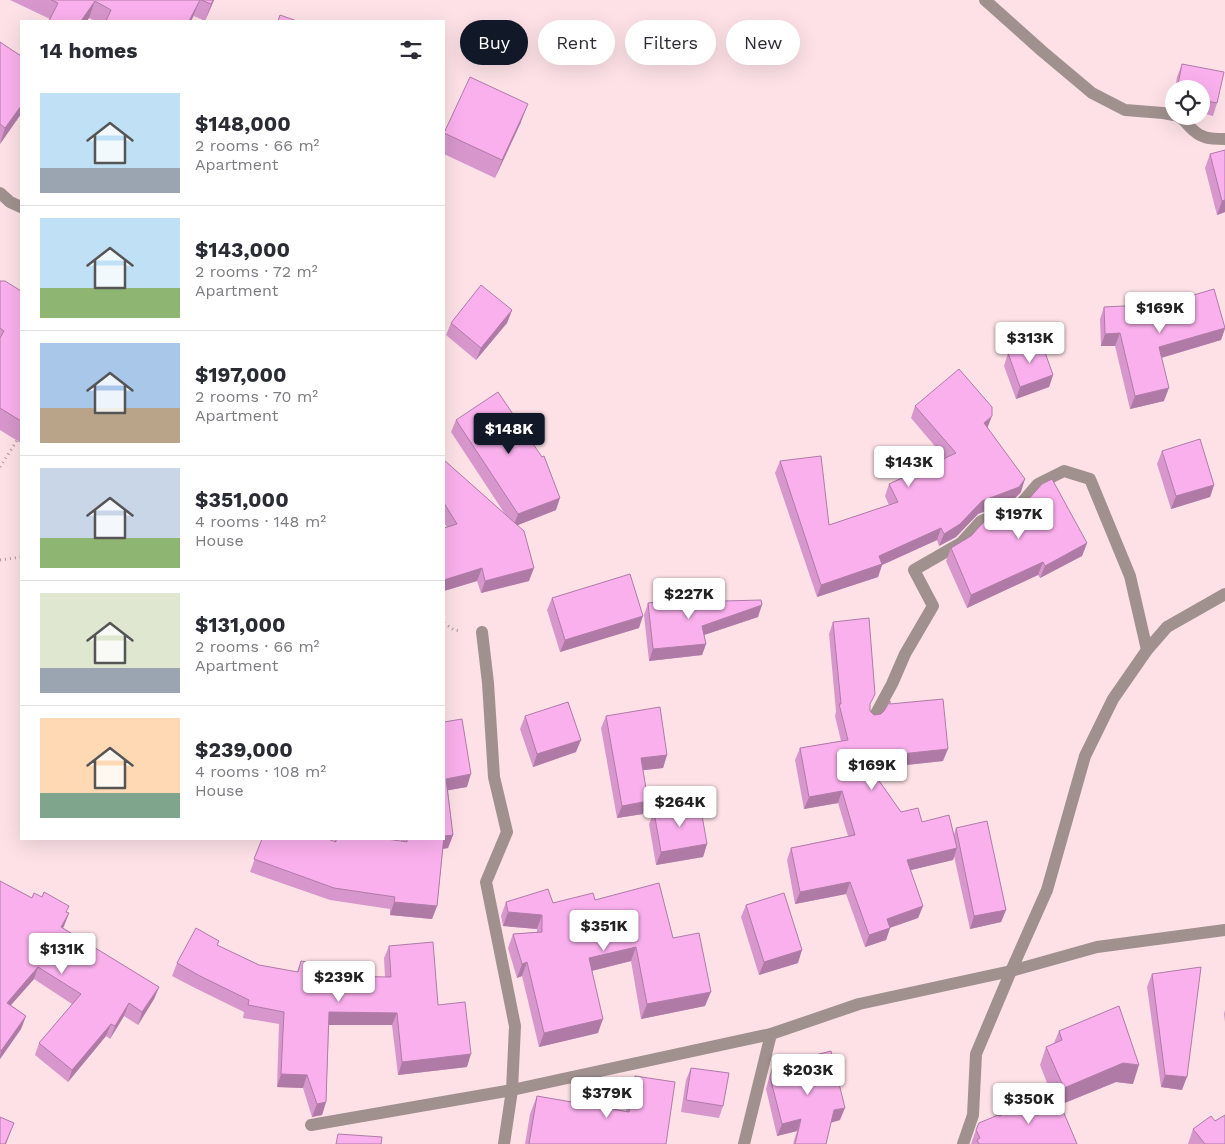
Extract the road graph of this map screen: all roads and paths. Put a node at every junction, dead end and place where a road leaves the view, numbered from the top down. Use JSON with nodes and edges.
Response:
{"nodes":[{"id":1,"x":986,"y":0,"type":"edge"},
{"id":2,"x":1165,"y":113,"type":"edge"},
{"id":3,"x":1188,"y":125,"type":"edge"},
{"id":4,"x":1225,"y":139,"type":"edge"},
{"id":5,"x":0,"y":193,"type":"edge"},
{"id":6,"x":20,"y":207,"type":"edge"},
{"id":7,"x":20,"y":436,"type":"edge"},
{"id":8,"x":0,"y":467,"type":"edge"},
{"id":9,"x":20,"y":557,"type":"edge"},
{"id":10,"x":0,"y":560,"type":"edge"},
{"id":11,"x":1225,"y":594,"type":"edge"},
{"id":12,"x":482,"y":632,"type":"dead end"},
{"id":13,"x":1147,"y":650,"type":"junction"},
{"id":14,"x":873,"y":719,"type":"edge"},
{"id":15,"x":1225,"y":930,"type":"edge"},
{"id":16,"x":1011,"y":971,"type":"junction"},
{"id":17,"x":771,"y":1034,"type":"junction"},
{"id":18,"x":512,"y":1090,"type":"junction"},
{"id":19,"x":311,"y":1125,"type":"dead end"},
{"id":20,"x":504,"y":1144,"type":"edge"},
{"id":21,"x":744,"y":1144,"type":"edge"},
{"id":22,"x":962,"y":1144,"type":"edge"}],
"edges":[{"from":1,"to":2,"type":"street"},
{"from":3,"to":4,"type":"street"},
{"from":5,"to":6,"type":"street"},
{"from":7,"to":8,"type":"path"},
{"from":9,"to":10,"type":"path"},
{"from":11,"to":13,"type":"street"},
{"from":12,"to":18,"type":"street"},
{"from":13,"to":14,"type":"street"},
{"from":13,"to":16,"type":"street"},
{"from":15,"to":16,"type":"street"},
{"from":16,"to":17,"type":"street"},
{"from":16,"to":22,"type":"street"},
{"from":17,"to":18,"type":"street"},
{"from":17,"to":21,"type":"street"},
{"from":18,"to":19,"type":"street"},
{"from":18,"to":20,"type":"street"}]}
